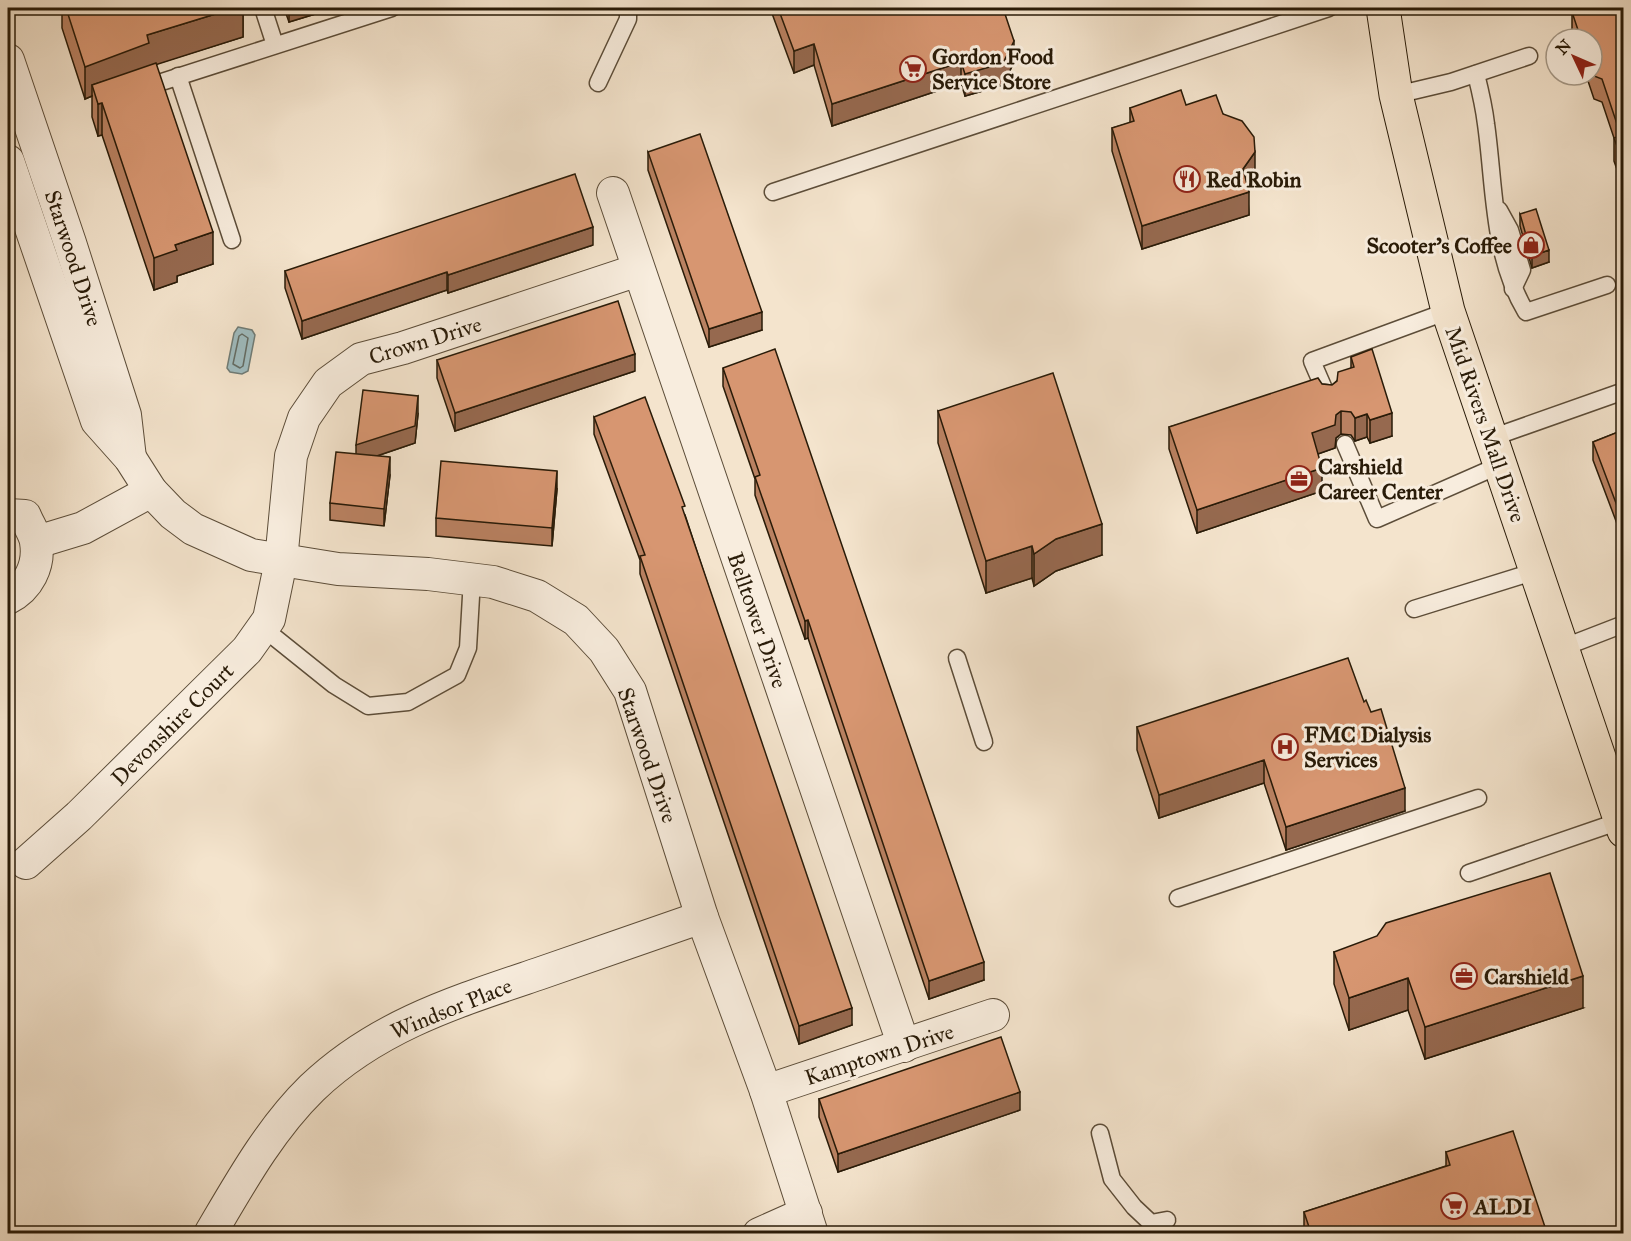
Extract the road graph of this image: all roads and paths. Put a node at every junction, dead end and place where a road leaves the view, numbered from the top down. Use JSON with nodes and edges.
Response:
{"nodes":[{"id":1,"x":263,"y":8,"type":"edge"},
{"id":2,"x":392,"y":8,"type":"edge"},
{"id":3,"x":1329,"y":8,"type":"edge"},
{"id":4,"x":1383,"y":8,"type":"edge"},
{"id":5,"x":624,"y":11,"type":"edge"},
{"id":6,"x":275,"y":45,"type":"junction"},
{"id":7,"x":1529,"y":56,"type":"dead end"},
{"id":8,"x":8,"y":60,"type":"edge"},
{"id":9,"x":1476,"y":74,"type":"junction"},
{"id":10,"x":178,"y":76,"type":"junction"},
{"id":11,"x":598,"y":83,"type":"dead end"},
{"id":12,"x":124,"y":95,"type":"edge"},
{"id":13,"x":1396,"y":95,"type":"junction"},
{"id":14,"x":8,"y":161,"type":"edge"},
{"id":15,"x":773,"y":192,"type":"dead end"},
{"id":16,"x":613,"y":193,"type":"dead end"},
{"id":17,"x":232,"y":240,"type":"dead end"},
{"id":18,"x":638,"y":270,"type":"junction"},
{"id":19,"x":1607,"y":285,"type":"dead end"},
{"id":20,"x":1448,"y":311,"type":"junction"},
{"id":21,"x":1623,"y":391,"type":"edge"},
{"id":22,"x":1328,"y":398,"type":"edge"},
{"id":23,"x":1346,"y":444,"type":"dead end"},
{"id":24,"x":1496,"y":451,"type":"junction"},
{"id":25,"x":130,"y":458,"type":"junction"},
{"id":26,"x":151,"y":491,"type":"junction"},
{"id":27,"x":8,"y":515,"type":"edge"},
{"id":28,"x":36,"y":542,"type":"junction"},
{"id":29,"x":281,"y":561,"type":"junction"},
{"id":30,"x":1536,"y":571,"type":"junction"},
{"id":31,"x":472,"y":579,"type":"junction"},
{"id":32,"x":8,"y":598,"type":"edge"},
{"id":33,"x":1414,"y":609,"type":"dead end"},
{"id":34,"x":1623,"y":624,"type":"edge"},
{"id":35,"x":263,"y":628,"type":"junction"},
{"id":36,"x":1562,"y":648,"type":"junction"},
{"id":37,"x":957,"y":658,"type":"dead end"},
{"id":38,"x":984,"y":742,"type":"dead end"},
{"id":39,"x":1478,"y":798,"type":"dead end"},
{"id":40,"x":1622,"y":826,"type":"edge"},
{"id":41,"x":26,"y":863,"type":"dead end"},
{"id":42,"x":1469,"y":873,"type":"dead end"},
{"id":43,"x":1178,"y":898,"type":"dead end"},
{"id":44,"x":702,"y":917,"type":"junction"},
{"id":45,"x":993,"y":1015,"type":"dead end"},
{"id":46,"x":904,"y":1046,"type":"junction"},
{"id":47,"x":766,"y":1091,"type":"junction"},
{"id":48,"x":1100,"y":1133,"type":"dead end"},
{"id":49,"x":1167,"y":1220,"type":"dead end"},
{"id":50,"x":809,"y":1223,"type":"edge"},
{"id":51,"x":210,"y":1233,"type":"edge"},
{"id":52,"x":759,"y":1233,"type":"edge"}],
"edges":[{"from":1,"to":6,"type":"lane"},
{"from":2,"to":6,"type":"lane"},
{"from":3,"to":15,"type":"lane"},
{"from":4,"to":13,"type":"main road","name":"Mid Rivers Mall Drive"},
{"from":5,"to":11,"type":"lane"},
{"from":6,"to":10,"type":"lane"},
{"from":7,"to":9,"type":"lane"},
{"from":8,"to":25,"type":"street","name":"Starwood Drive"},
{"from":9,"to":13,"type":"lane"},
{"from":9,"to":19,"type":"lane"},
{"from":10,"to":12,"type":"lane"},
{"from":10,"to":17,"type":"lane"},
{"from":13,"to":20,"type":"main road","name":"Mid Rivers Mall Drive"},
{"from":14,"to":25,"type":"street","name":"Starwood Drive"},
{"from":16,"to":18,"type":"street","name":"Belltower Drive"},
{"from":18,"to":29,"type":"street","name":"Crown Drive"},
{"from":18,"to":46,"type":"street","name":"Belltower Drive"},
{"from":20,"to":22,"type":"lane"},
{"from":20,"to":24,"type":"main road","name":"Mid Rivers Mall Drive"},
{"from":21,"to":24,"type":"lane"},
{"from":23,"to":24,"type":"lane"},
{"from":24,"to":30,"type":"main road","name":"Mid Rivers Mall Drive"},
{"from":25,"to":26,"type":"street","name":"Starwood Drive"},
{"from":26,"to":28,"type":"street"},
{"from":26,"to":29,"type":"street","name":"Starwood Drive"},
{"from":27,"to":28,"type":"street"},
{"from":28,"to":32,"type":"street"},
{"from":29,"to":31,"type":"street","name":"Starwood Drive"},
{"from":29,"to":35,"type":"street","name":"Devonshire Court"},
{"from":30,"to":33,"type":"lane"},
{"from":30,"to":36,"type":"main road","name":"Mid Rivers Mall Drive"},
{"from":31,"to":35,"type":"lane"},
{"from":31,"to":44,"type":"street","name":"Starwood Drive"},
{"from":34,"to":36,"type":"lane"},
{"from":35,"to":41,"type":"street","name":"Devonshire Court"},
{"from":36,"to":40,"type":"main road","name":"Mid Rivers Mall Drive"},
{"from":37,"to":38,"type":"lane"},
{"from":39,"to":43,"type":"lane"},
{"from":40,"to":42,"type":"lane"},
{"from":44,"to":47,"type":"street","name":"Starwood Drive"},
{"from":44,"to":51,"type":"street","name":"Windsor Place"},
{"from":45,"to":46,"type":"street","name":"Kamptown Drive"},
{"from":46,"to":47,"type":"street","name":"Kamptown Drive"},
{"from":47,"to":50,"type":"street","name":"Starwood Drive"},
{"from":48,"to":49,"type":"lane"},
{"from":50,"to":52,"type":"street"}]}
